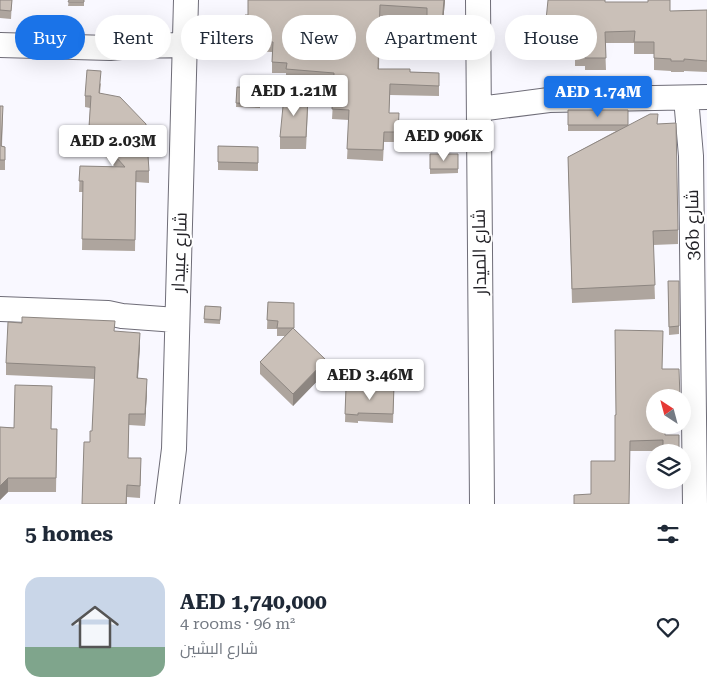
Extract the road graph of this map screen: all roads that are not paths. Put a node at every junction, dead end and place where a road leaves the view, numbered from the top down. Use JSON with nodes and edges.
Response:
{"nodes":[{"id":1,"x":186,"y":0,"type":"edge"},
{"id":2,"x":478,"y":0,"type":"edge"},
{"id":3,"x":186,"y":15,"type":"edge"},
{"id":4,"x":0,"y":45,"type":"edge"},
{"id":5,"x":181,"y":52,"type":"edge"},
{"id":6,"x":185,"y":60,"type":"edge"},
{"id":7,"x":697,"y":98,"type":"edge"},
{"id":8,"x":478,"y":101,"type":"junction"},
{"id":9,"x":0,"y":309,"type":"edge"},
{"id":10,"x":177,"y":312,"type":"junction"},
{"id":11,"x":168,"y":504,"type":"edge"},
{"id":12,"x":482,"y":504,"type":"edge"},
{"id":13,"x":694,"y":504,"type":"edge"}],
"edges":[{"from":1,"to":3,"type":"street","name":"شارع عبيدار"},
{"from":2,"to":8,"type":"street","name":"شارع الميدار"},
{"from":4,"to":5,"type":"street"},
{"from":6,"to":10,"type":"street","name":"شارع عبيدار"},
{"from":7,"to":8,"type":"street"},
{"from":7,"to":13,"type":"street","name":"36b شارع"},
{"from":8,"to":12,"type":"street","name":"شارع الميدار"},
{"from":9,"to":10,"type":"street"},
{"from":10,"to":11,"type":"street","name":"شارع عبيدار"}]}
